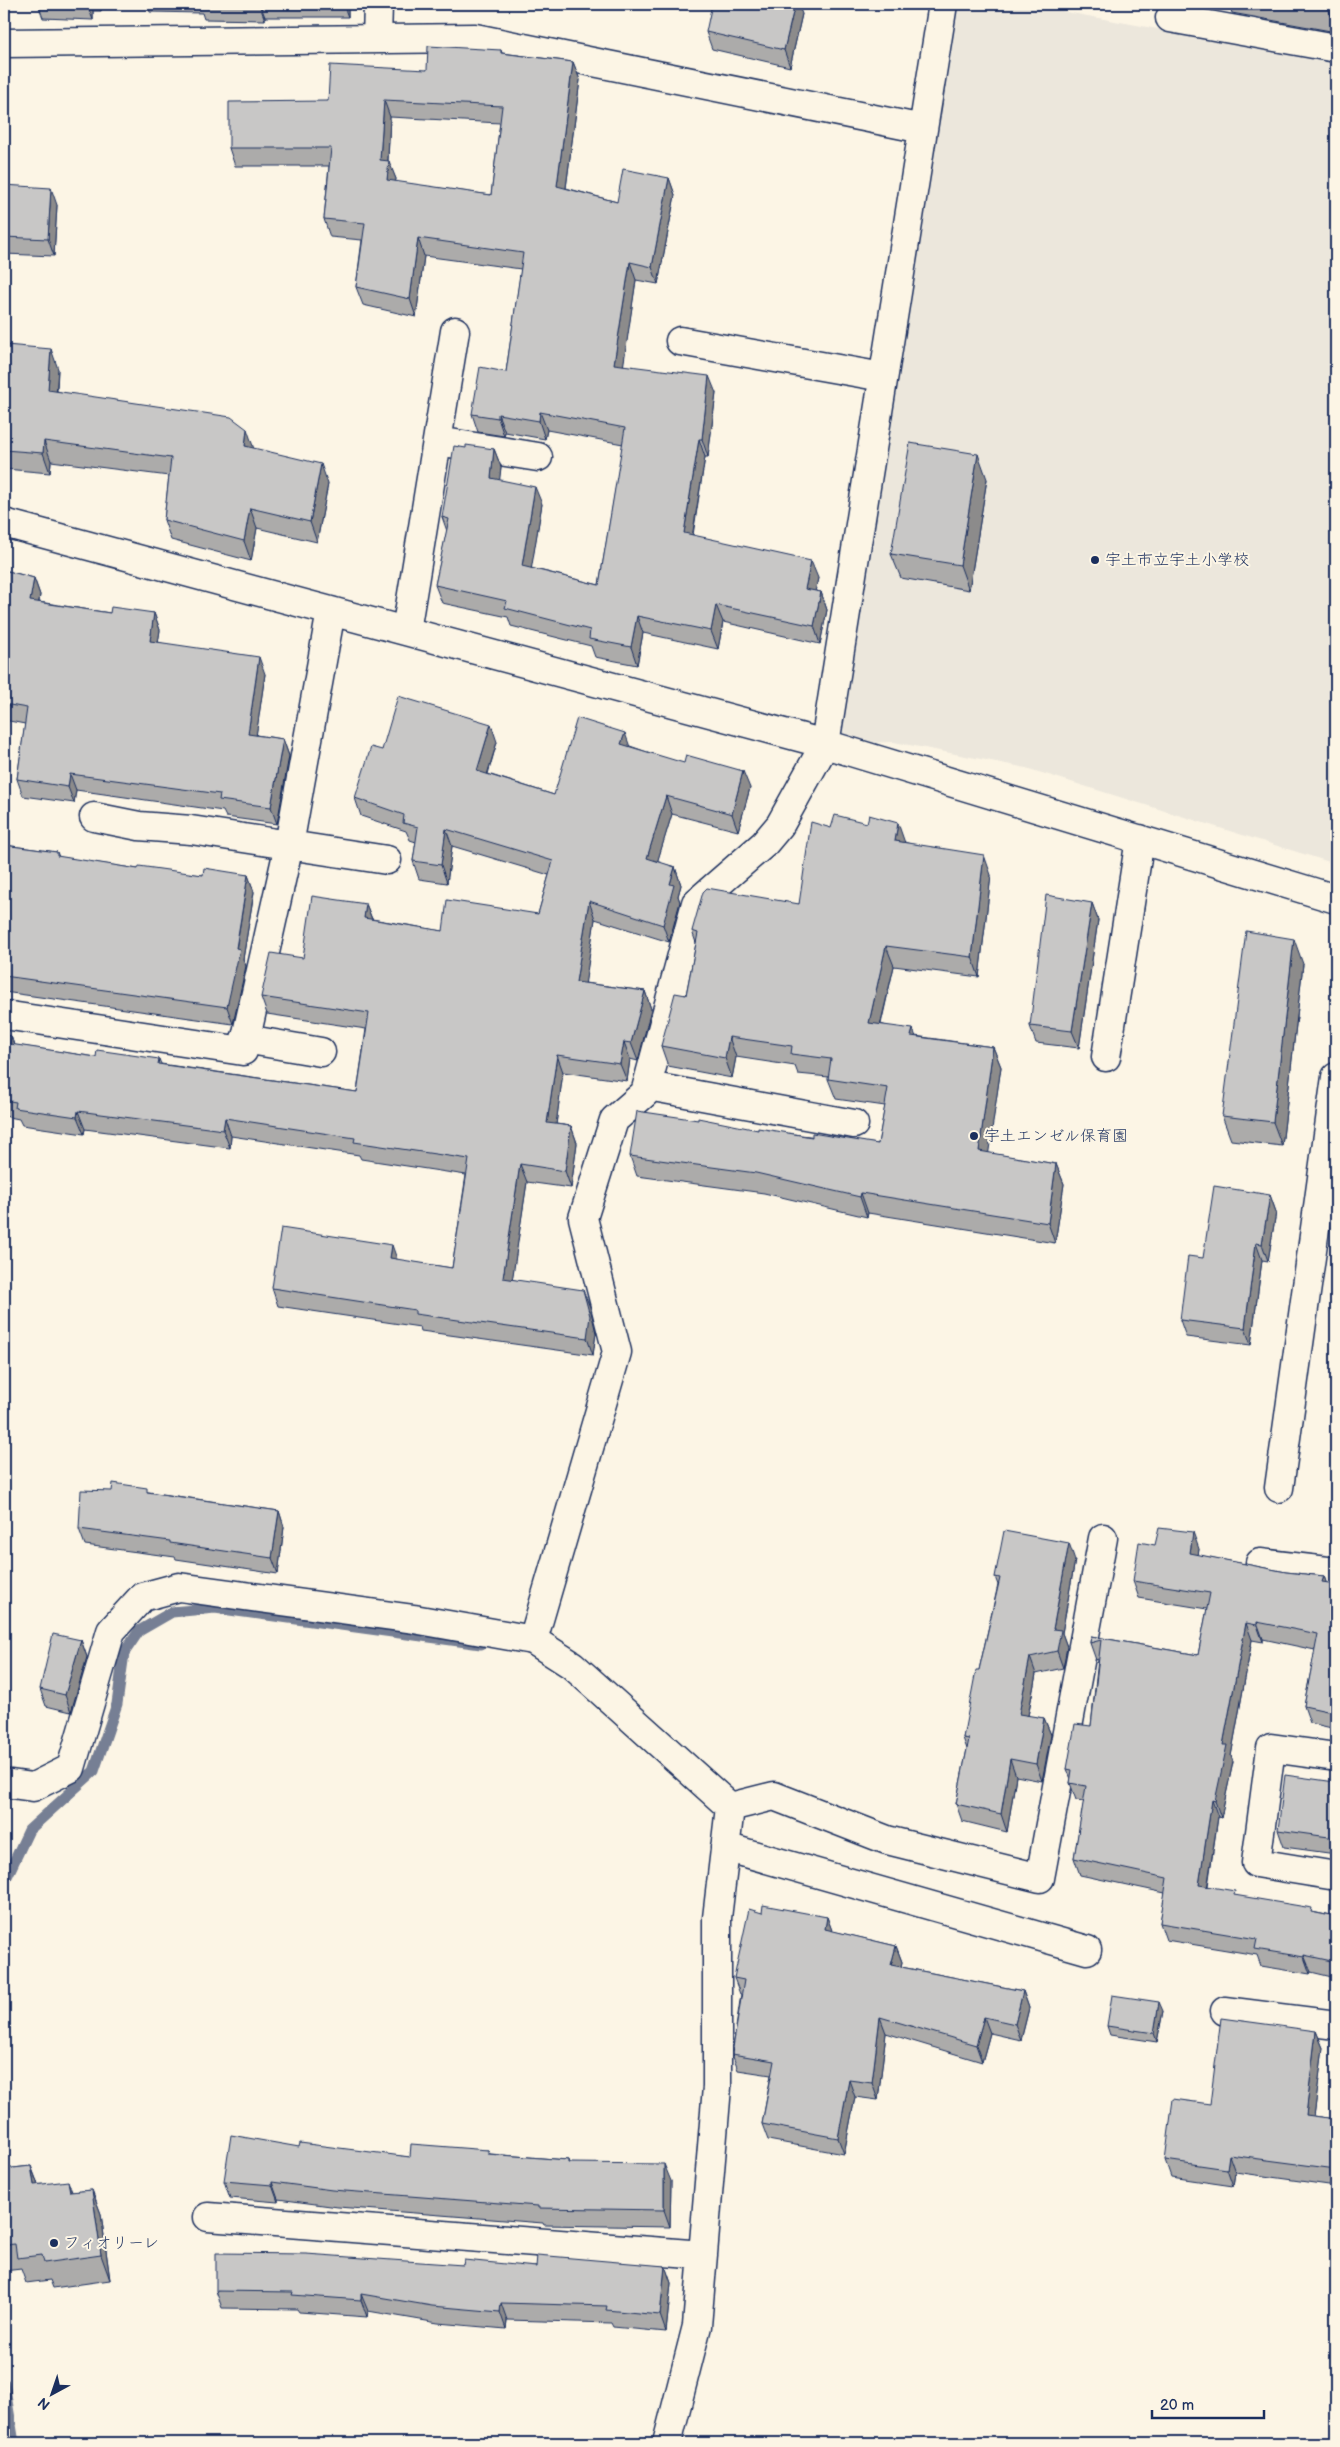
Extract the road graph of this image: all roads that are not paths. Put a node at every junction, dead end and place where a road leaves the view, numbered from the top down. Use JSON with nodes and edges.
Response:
{"nodes":[{"id":1,"x":378,"y":4,"type":"edge"},
{"id":2,"x":943,"y":4,"type":"edge"},
{"id":3,"x":1170,"y":18,"type":"edge"},
{"id":4,"x":377,"y":39,"type":"junction"},
{"id":5,"x":4,"y":43,"type":"edge"},
{"id":6,"x":1336,"y":48,"type":"edge"},
{"id":7,"x":923,"y":129,"type":"junction"},
{"id":8,"x":455,"y":331,"type":"dead end"},
{"id":9,"x":680,"y":341,"type":"dead end"},
{"id":10,"x":883,"y":377,"type":"junction"},
{"id":11,"x":437,"y":441,"type":"junction"},
{"id":12,"x":538,"y":457,"type":"dead end"},
{"id":13,"x":4,"y":523,"type":"edge"},
{"id":14,"x":331,"y":611,"type":"junction"},
{"id":15,"x":406,"y":631,"type":"junction"},
{"id":16,"x":825,"y":744,"type":"junction"},
{"id":17,"x":94,"y":817,"type":"dead end"},
{"id":18,"x":1140,"y":839,"type":"junction"},
{"id":19,"x":290,"y":845,"type":"junction"},
{"id":20,"x":387,"y":860,"type":"dead end"},
{"id":21,"x":1336,"y":899,"type":"edge"},
{"id":22,"x":4,"y":1014,"type":"edge"},
{"id":23,"x":245,"y":1039,"type":"junction"},
{"id":24,"x":321,"y":1052,"type":"dead end"},
{"id":25,"x":1106,"y":1057,"type":"dead end"},
{"id":26,"x":1336,"y":1077,"type":"edge"},
{"id":27,"x":648,"y":1086,"type":"junction"},
{"id":28,"x":854,"y":1124,"type":"dead end"},
{"id":29,"x":1279,"y":1488,"type":"dead end"},
{"id":30,"x":1103,"y":1538,"type":"dead end"},
{"id":31,"x":1260,"y":1562,"type":"dead end"},
{"id":32,"x":1336,"y":1572,"type":"edge"},
{"id":33,"x":533,"y":1640,"type":"junction"},
{"id":34,"x":1336,"y":1757,"type":"edge"},
{"id":35,"x":4,"y":1783,"type":"edge"},
{"id":36,"x":730,"y":1807,"type":"junction"},
{"id":37,"x":725,"y":1847,"type":"junction"},
{"id":38,"x":1336,"y":1876,"type":"edge"},
{"id":39,"x":1087,"y":1950,"type":"dead end"},
{"id":40,"x":1226,"y":2011,"type":"dead end"},
{"id":41,"x":1336,"y":2025,"type":"edge"},
{"id":42,"x":208,"y":2217,"type":"dead end"},
{"id":43,"x":702,"y":2255,"type":"junction"},
{"id":44,"x":667,"y":2443,"type":"edge"}],
"edges":[{"from":1,"to":4,"type":"street"},
{"from":2,"to":7,"type":"street"},
{"from":3,"to":6,"type":"street"},
{"from":4,"to":5,"type":"street"},
{"from":4,"to":7,"type":"street"},
{"from":7,"to":10,"type":"street"},
{"from":8,"to":11,"type":"street"},
{"from":9,"to":10,"type":"street"},
{"from":10,"to":16,"type":"street"},
{"from":11,"to":12,"type":"street"},
{"from":11,"to":15,"type":"street"},
{"from":13,"to":14,"type":"street"},
{"from":14,"to":15,"type":"street"},
{"from":14,"to":19,"type":"street"},
{"from":15,"to":16,"type":"street"},
{"from":16,"to":18,"type":"street"},
{"from":16,"to":27,"type":"street"},
{"from":17,"to":19,"type":"street"},
{"from":18,"to":21,"type":"street"},
{"from":18,"to":25,"type":"street"},
{"from":19,"to":20,"type":"street"},
{"from":19,"to":23,"type":"street"},
{"from":22,"to":23,"type":"street"},
{"from":23,"to":24,"type":"street"},
{"from":26,"to":29,"type":"street"},
{"from":27,"to":28,"type":"street"},
{"from":27,"to":33,"type":"street"},
{"from":30,"to":36,"type":"street"},
{"from":31,"to":32,"type":"street"},
{"from":33,"to":35,"type":"street"},
{"from":33,"to":36,"type":"street"},
{"from":34,"to":38,"type":"street"},
{"from":36,"to":37,"type":"street"},
{"from":37,"to":39,"type":"street"},
{"from":37,"to":43,"type":"street"},
{"from":40,"to":41,"type":"street"},
{"from":42,"to":43,"type":"street"},
{"from":43,"to":44,"type":"street"}]}
